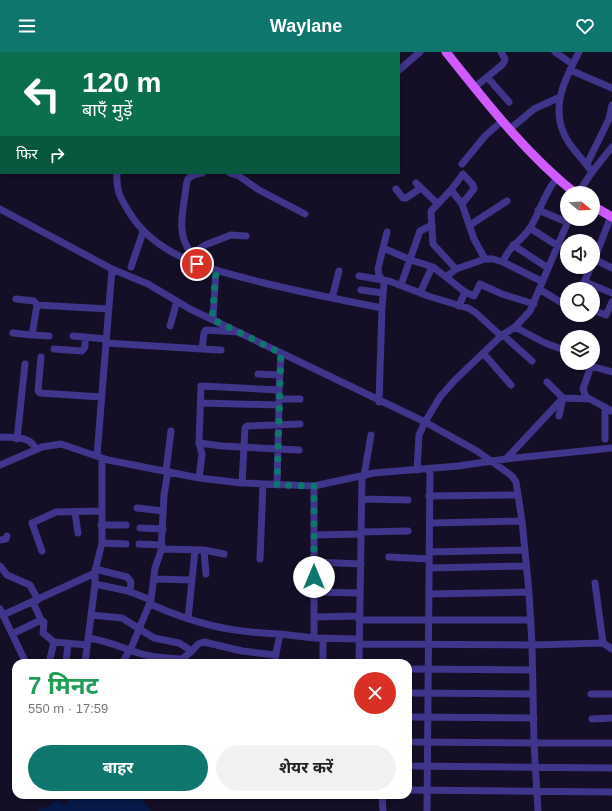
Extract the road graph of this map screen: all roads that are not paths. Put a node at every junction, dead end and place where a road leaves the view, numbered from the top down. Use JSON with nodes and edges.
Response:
{"nodes":[{"id":1,"x":420,"y":52,"type":"edge"},
{"id":2,"x":446,"y":52,"type":"edge"},
{"id":3,"x":501,"y":52,"type":"edge"},
{"id":4,"x":555,"y":52,"type":"edge"},
{"id":5,"x":579,"y":52,"type":"edge"},
{"id":6,"x":400,"y":60,"type":"edge"},
{"id":7,"x":406,"y":64,"type":"junction"},
{"id":8,"x":571,"y":67,"type":"junction"},
{"id":9,"x":400,"y":69,"type":"edge"},
{"id":10,"x":487,"y":77,"type":"junction"},
{"id":11,"x":475,"y":87,"type":"junction"},
{"id":12,"x":612,"y":88,"type":"edge"},
{"id":13,"x":560,"y":97,"type":"junction"},
{"id":14,"x":509,"y":102,"type":"dead end"},
{"id":15,"x":612,"y":105,"type":"edge"},
{"id":16,"x":502,"y":121,"type":"junction"},
{"id":17,"x":510,"y":129,"type":"junction"},
{"id":18,"x":612,"y":147,"type":"edge"},
{"id":19,"x":462,"y":164,"type":"dead end"},
{"id":20,"x":587,"y":164,"type":"junction"},
{"id":21,"x":592,"y":172,"type":"junction"},
{"id":22,"x":117,"y":174,"type":"edge"},
{"id":23,"x":198,"y":174,"type":"edge"},
{"id":24,"x":233,"y":174,"type":"edge"},
{"id":25,"x":557,"y":178,"type":"junction"},
{"id":26,"x":567,"y":186,"type":"edge"},
{"id":27,"x":581,"y":186,"type":"edge"},
{"id":28,"x":396,"y":189,"type":"dead end"},
{"id":29,"x":451,"y":190,"type":"junction"},
{"id":30,"x":507,"y":201,"type":"dead end"},
{"id":31,"x":438,"y":204,"type":"junction"},
{"id":32,"x":462,"y":204,"type":"junction"},
{"id":33,"x":0,"y":209,"type":"edge"},
{"id":34,"x":538,"y":210,"type":"junction"},
{"id":35,"x":600,"y":210,"type":"edge"},
{"id":36,"x":305,"y":214,"type":"dead end"},
{"id":37,"x":612,"y":217,"type":"edge"},
{"id":38,"x":560,"y":218,"type":"edge"},
{"id":39,"x":432,"y":225,"type":"junction"},
{"id":40,"x":470,"y":225,"type":"junction"},
{"id":41,"x":566,"y":226,"type":"edge"},
{"id":42,"x":530,"y":228,"type":"junction"},
{"id":43,"x":143,"y":232,"type":"junction"},
{"id":44,"x":387,"y":232,"type":"dead end"},
{"id":45,"x":246,"y":236,"type":"dead end"},
{"id":46,"x":513,"y":245,"type":"junction"},
{"id":47,"x":558,"y":246,"type":"junction"},
{"id":48,"x":600,"y":246,"type":"edge"},
{"id":49,"x":382,"y":248,"type":"junction"},
{"id":50,"x":192,"y":257,"type":"junction"},
{"id":51,"x":485,"y":259,"type":"junction"},
{"id":52,"x":411,"y":260,"type":"junction"},
{"id":53,"x":503,"y":262,"type":"junction"},
{"id":54,"x":600,"y":263,"type":"edge"},
{"id":55,"x":131,"y":267,"type":"dead end"},
{"id":56,"x":432,"y":267,"type":"junction"},
{"id":57,"x":548,"y":268,"type":"junction"},
{"id":58,"x":612,"y":268,"type":"edge"},
{"id":59,"x":112,"y":269,"type":"junction"},
{"id":60,"x":456,"y":269,"type":"junction"},
{"id":61,"x":216,"y":270,"type":"junction"},
{"id":62,"x":339,"y":271,"type":"dead end"},
{"id":63,"x":588,"y":274,"type":"edge"},
{"id":64,"x":359,"y":276,"type":"dead end"},
{"id":65,"x":446,"y":277,"type":"junction"},
{"id":66,"x":383,"y":279,"type":"junction"},
{"id":67,"x":541,"y":281,"type":"junction"},
{"id":68,"x":585,"y":282,"type":"edge"},
{"id":69,"x":400,"y":285,"type":"junction"},
{"id":70,"x":600,"y":288,"type":"edge"},
{"id":71,"x":539,"y":289,"type":"junction"},
{"id":72,"x":361,"y":290,"type":"dead end"},
{"id":73,"x":465,"y":292,"type":"junction"},
{"id":74,"x":383,"y":293,"type":"junction"},
{"id":75,"x":420,"y":293,"type":"junction"},
{"id":76,"x":612,"y":293,"type":"edge"},
{"id":77,"x":332,"y":298,"type":"junction"},
{"id":78,"x":16,"y":300,"type":"dead end"},
{"id":79,"x":177,"y":301,"type":"junction"},
{"id":80,"x":560,"y":302,"type":"edge"},
{"id":81,"x":612,"y":302,"type":"edge"},
{"id":82,"x":534,"y":304,"type":"junction"},
{"id":83,"x":37,"y":305,"type":"junction"},
{"id":84,"x":459,"y":306,"type":"junction"},
{"id":85,"x":382,"y":308,"type":"junction"},
{"id":86,"x":109,"y":309,"type":"junction"},
{"id":87,"x":600,"y":313,"type":"edge"},
{"id":88,"x":212,"y":319,"type":"junction"},
{"id":89,"x":170,"y":326,"type":"dead end"},
{"id":90,"x":515,"y":327,"type":"junction"},
{"id":91,"x":238,"y":332,"type":"junction"},
{"id":92,"x":13,"y":333,"type":"dead end"},
{"id":93,"x":32,"y":335,"type":"junction"},
{"id":94,"x":502,"y":335,"type":"junction"},
{"id":95,"x":49,"y":336,"type":"dead end"},
{"id":96,"x":72,"y":336,"type":"dead end"},
{"id":97,"x":85,"y":337,"type":"junction"},
{"id":98,"x":106,"y":341,"type":"junction"},
{"id":99,"x":560,"y":348,"type":"edge"},
{"id":100,"x":54,"y":349,"type":"dead end"},
{"id":101,"x":202,"y":349,"type":"junction"},
{"id":102,"x":221,"y":350,"type":"dead end"},
{"id":103,"x":281,"y":353,"type":"junction"},
{"id":104,"x":483,"y":353,"type":"junction"},
{"id":105,"x":41,"y":357,"type":"dead end"},
{"id":106,"x":532,"y":361,"type":"dead end"},
{"id":107,"x":25,"y":364,"type":"dead end"},
{"id":108,"x":600,"y":368,"type":"edge"},
{"id":109,"x":588,"y":370,"type":"edge"},
{"id":110,"x":612,"y":372,"type":"edge"},
{"id":111,"x":258,"y":374,"type":"dead end"},
{"id":112,"x":279,"y":375,"type":"junction"},
{"id":113,"x":547,"y":382,"type":"dead end"},
{"id":114,"x":511,"y":384,"type":"dead end"},
{"id":115,"x":279,"y":390,"type":"junction"},
{"id":116,"x":101,"y":397,"type":"junction"},
{"id":117,"x":563,"y":398,"type":"junction"},
{"id":118,"x":300,"y":399,"type":"dead end"},
{"id":119,"x":590,"y":399,"type":"junction"},
{"id":120,"x":279,"y":402,"type":"junction"},
{"id":121,"x":379,"y":402,"type":"junction"},
{"id":122,"x":201,"y":403,"type":"junction"},
{"id":123,"x":605,"y":407,"type":"junction"},
{"id":124,"x":612,"y":411,"type":"edge"},
{"id":125,"x":559,"y":416,"type":"dead end"},
{"id":126,"x":425,"y":422,"type":"junction"},
{"id":127,"x":300,"y":424,"type":"dead end"},
{"id":128,"x":278,"y":425,"type":"junction"},
{"id":129,"x":171,"y":431,"type":"dead end"},
{"id":130,"x":371,"y":435,"type":"dead end"},
{"id":131,"x":0,"y":437,"type":"edge"},
{"id":132,"x":17,"y":439,"type":"junction"},
{"id":133,"x":605,"y":439,"type":"dead end"},
{"id":134,"x":199,"y":443,"type":"junction"},
{"id":135,"x":244,"y":447,"type":"junction"},
{"id":136,"x":278,"y":448,"type":"junction"},
{"id":137,"x":612,"y":448,"type":"edge"},
{"id":138,"x":36,"y":450,"type":"junction"},
{"id":139,"x":299,"y":450,"type":"dead end"},
{"id":140,"x":99,"y":457,"type":"junction"},
{"id":141,"x":506,"y":459,"type":"junction"},
{"id":142,"x":492,"y":461,"type":"junction"},
{"id":143,"x":0,"y":465,"type":"edge"},
{"id":144,"x":430,"y":468,"type":"junction"},
{"id":145,"x":417,"y":470,"type":"junction"},
{"id":146,"x":167,"y":471,"type":"junction"},
{"id":147,"x":363,"y":476,"type":"junction"},
{"id":148,"x":199,"y":478,"type":"junction"},
{"id":149,"x":242,"y":483,"type":"junction"},
{"id":150,"x":263,"y":484,"type":"junction"},
{"id":151,"x":277,"y":485,"type":"junction"},
{"id":152,"x":314,"y":486,"type":"junction"},
{"id":153,"x":518,"y":495,"type":"junction"},
{"id":154,"x":429,"y":496,"type":"junction"},
{"id":155,"x":362,"y":499,"type":"junction"},
{"id":156,"x":408,"y":500,"type":"dead end"},
{"id":157,"x":137,"y":508,"type":"dead end"},
{"id":158,"x":163,"y":510,"type":"junction"},
{"id":159,"x":101,"y":511,"type":"junction"},
{"id":160,"x":75,"y":513,"type":"junction"},
{"id":161,"x":522,"y":521,"type":"junction"},
{"id":162,"x":430,"y":523,"type":"junction"},
{"id":163,"x":101,"y":525,"type":"junction"},
{"id":164,"x":126,"y":525,"type":"dead end"},
{"id":165,"x":140,"y":528,"type":"dead end"},
{"id":166,"x":163,"y":529,"type":"junction"},
{"id":167,"x":408,"y":531,"type":"dead end"},
{"id":168,"x":361,"y":533,"type":"junction"},
{"id":169,"x":78,"y":534,"type":"dead end"},
{"id":170,"x":314,"y":534,"type":"junction"},
{"id":171,"x":7,"y":536,"type":"dead end"},
{"id":172,"x":0,"y":540,"type":"edge"},
{"id":173,"x":102,"y":543,"type":"junction"},
{"id":174,"x":126,"y":544,"type":"dead end"},
{"id":175,"x":139,"y":544,"type":"dead end"},
{"id":176,"x":162,"y":547,"type":"junction"},
{"id":177,"x":195,"y":550,"type":"junction"},
{"id":178,"x":204,"y":550,"type":"junction"},
{"id":179,"x":525,"y":550,"type":"junction"},
{"id":180,"x":42,"y":551,"type":"dead end"},
{"id":181,"x":224,"y":554,"type":"dead end"},
{"id":182,"x":429,"y":556,"type":"junction"},
{"id":183,"x":389,"y":558,"type":"dead end"},
{"id":184,"x":260,"y":559,"type":"dead end"},
{"id":185,"x":314,"y":562,"type":"junction"},
{"id":186,"x":361,"y":564,"type":"junction"},
{"id":187,"x":0,"y":566,"type":"edge"},
{"id":188,"x":526,"y":566,"type":"junction"},
{"id":189,"x":429,"y":568,"type":"junction"},
{"id":190,"x":95,"y":571,"type":"junction"},
{"id":191,"x":206,"y":574,"type":"dead end"},
{"id":192,"x":154,"y":579,"type":"junction"},
{"id":193,"x":192,"y":580,"type":"junction"},
{"id":194,"x":595,"y":583,"type":"dead end"},
{"id":195,"x":95,"y":584,"type":"junction"},
{"id":196,"x":130,"y":592,"type":"junction"},
{"id":197,"x":314,"y":592,"type":"junction"},
{"id":198,"x":529,"y":592,"type":"junction"},
{"id":199,"x":360,"y":593,"type":"junction"},
{"id":200,"x":429,"y":594,"type":"junction"},
{"id":201,"x":36,"y":601,"type":"junction"},
{"id":202,"x":150,"y":602,"type":"junction"},
{"id":203,"x":1,"y":612,"type":"edge"},
{"id":204,"x":91,"y":615,"type":"junction"},
{"id":205,"x":314,"y":617,"type":"junction"},
{"id":206,"x":359,"y":618,"type":"junction"},
{"id":207,"x":188,"y":619,"type":"junction"},
{"id":208,"x":41,"y":620,"type":"junction"},
{"id":209,"x":428,"y":620,"type":"junction"},
{"id":210,"x":531,"y":620,"type":"junction"},
{"id":211,"x":139,"y":629,"type":"junction"},
{"id":212,"x":12,"y":634,"type":"junction"},
{"id":213,"x":280,"y":634,"type":"junction"},
{"id":214,"x":314,"y":638,"type":"junction"},
{"id":215,"x":323,"y":638,"type":"junction"},
{"id":216,"x":359,"y":641,"type":"junction"},
{"id":217,"x":54,"y":642,"type":"junction"},
{"id":218,"x":88,"y":642,"type":"junction"},
{"id":219,"x":68,"y":643,"type":"junction"},
{"id":220,"x":602,"y":643,"type":"junction"},
{"id":221,"x":428,"y":644,"type":"junction"},
{"id":222,"x":532,"y":645,"type":"junction"},
{"id":223,"x":612,"y":649,"type":"edge"},
{"id":224,"x":130,"y":650,"type":"junction"},
{"id":225,"x":192,"y":651,"type":"junction"},
{"id":226,"x":276,"y":655,"type":"junction"},
{"id":227,"x":24,"y":659,"type":"edge"},
{"id":228,"x":51,"y":659,"type":"edge"},
{"id":229,"x":66,"y":659,"type":"edge"},
{"id":230,"x":86,"y":659,"type":"edge"},
{"id":231,"x":124,"y":659,"type":"edge"},
{"id":232,"x":182,"y":659,"type":"edge"},
{"id":233,"x":188,"y":659,"type":"edge"},
{"id":234,"x":275,"y":659,"type":"edge"},
{"id":235,"x":323,"y":659,"type":"edge"},
{"id":236,"x":359,"y":659,"type":"edge"},
{"id":237,"x":412,"y":668,"type":"edge"},
{"id":238,"x":428,"y":669,"type":"junction"},
{"id":239,"x":532,"y":670,"type":"junction"},
{"id":240,"x":412,"y":693,"type":"edge"},
{"id":241,"x":427,"y":693,"type":"junction"},
{"id":242,"x":533,"y":694,"type":"junction"},
{"id":243,"x":591,"y":694,"type":"dead end"},
{"id":244,"x":612,"y":694,"type":"edge"},
{"id":245,"x":412,"y":717,"type":"edge"},
{"id":246,"x":427,"y":717,"type":"junction"},
{"id":247,"x":534,"y":718,"type":"junction"},
{"id":248,"x":612,"y":718,"type":"edge"},
{"id":249,"x":592,"y":719,"type":"dead end"},
{"id":250,"x":412,"y":742,"type":"edge"},
{"id":251,"x":426,"y":742,"type":"junction"},
{"id":252,"x":534,"y":743,"type":"junction"},
{"id":253,"x":612,"y":743,"type":"edge"},
{"id":254,"x":412,"y":766,"type":"edge"},
{"id":255,"x":426,"y":767,"type":"junction"},
{"id":256,"x":536,"y":768,"type":"junction"},
{"id":257,"x":612,"y":768,"type":"edge"},
{"id":258,"x":412,"y":790,"type":"edge"},
{"id":259,"x":427,"y":791,"type":"junction"},
{"id":260,"x":537,"y":792,"type":"junction"},
{"id":261,"x":612,"y":792,"type":"edge"},
{"id":262,"x":380,"y":799,"type":"edge"},
{"id":263,"x":383,"y":811,"type":"edge"},
{"id":264,"x":427,"y":811,"type":"edge"},
{"id":265,"x":538,"y":811,"type":"edge"}],
"edges":[{"from":1,"to":7,"type":"street"},
{"from":2,"to":11,"type":"main road"},
{"from":3,"to":10,"type":"street"},
{"from":4,"to":8,"type":"street"},
{"from":5,"to":8,"type":"street"},
{"from":6,"to":7,"type":"street"},
{"from":7,"to":9,"type":"street"},
{"from":8,"to":12,"type":"street"},
{"from":8,"to":13,"type":"street"},
{"from":10,"to":11,"type":"street"},
{"from":10,"to":14,"type":"street"},
{"from":11,"to":16,"type":"main road"},
{"from":13,"to":17,"type":"street"},
{"from":13,"to":20,"type":"street"},
{"from":15,"to":20,"type":"street"},
{"from":16,"to":17,"type":"main road"},
{"from":16,"to":19,"type":"street"},
{"from":17,"to":25,"type":"main road"},
{"from":18,"to":21,"type":"street"},
{"from":20,"to":21,"type":"street"},
{"from":21,"to":27,"type":"street"},
{"from":22,"to":43,"type":"street"},
{"from":23,"to":50,"type":"street"},
{"from":24,"to":36,"type":"street"},
{"from":25,"to":26,"type":"main road"},
{"from":25,"to":34,"type":"street"},
{"from":28,"to":31,"type":"street"},
{"from":29,"to":31,"type":"street"},
{"from":29,"to":32,"type":"street"},
{"from":29,"to":32,"type":"street"},
{"from":30,"to":40,"type":"street"},
{"from":31,"to":39,"type":"street"},
{"from":32,"to":40,"type":"street"},
{"from":33,"to":59,"type":"street"},
{"from":34,"to":38,"type":"street"},
{"from":34,"to":42,"type":"street"},
{"from":35,"to":37,"type":"main road"},
{"from":37,"to":48,"type":"street"},
{"from":39,"to":52,"type":"street"},
{"from":39,"to":60,"type":"street"},
{"from":40,"to":51,"type":"street"},
{"from":41,"to":47,"type":"street"},
{"from":42,"to":46,"type":"street"},
{"from":42,"to":47,"type":"street"},
{"from":43,"to":50,"type":"street"},
{"from":43,"to":55,"type":"street"},
{"from":44,"to":49,"type":"street"},
{"from":45,"to":50,"type":"street"},
{"from":46,"to":53,"type":"street"},
{"from":46,"to":57,"type":"street"},
{"from":47,"to":57,"type":"street"},
{"from":49,"to":52,"type":"street"},
{"from":49,"to":66,"type":"street"},
{"from":50,"to":61,"type":"street"},
{"from":51,"to":53,"type":"street"},
{"from":51,"to":60,"type":"street"},
{"from":52,"to":56,"type":"street"},
{"from":52,"to":69,"type":"street"},
{"from":53,"to":67,"type":"street"},
{"from":54,"to":58,"type":"street"},
{"from":56,"to":65,"type":"street"},
{"from":56,"to":75,"type":"street"},
{"from":57,"to":67,"type":"street"},
{"from":59,"to":79,"type":"street"},
{"from":59,"to":86,"type":"street"},
{"from":60,"to":65,"type":"street"},
{"from":61,"to":77,"type":"street"},
{"from":61,"to":88,"type":"street"},
{"from":62,"to":77,"type":"street"},
{"from":63,"to":68,"type":"street"},
{"from":64,"to":66,"type":"street"},
{"from":65,"to":73,"type":"street"},
{"from":66,"to":69,"type":"street"},
{"from":66,"to":74,"type":"street"},
{"from":67,"to":71,"type":"street"},
{"from":69,"to":75,"type":"street"},
{"from":70,"to":76,"type":"street"},
{"from":71,"to":80,"type":"street"},
{"from":71,"to":82,"type":"street"},
{"from":72,"to":74,"type":"street"},
{"from":73,"to":82,"type":"street"},
{"from":73,"to":84,"type":"street"},
{"from":74,"to":85,"type":"street"},
{"from":75,"to":84,"type":"street"},
{"from":77,"to":85,"type":"street"},
{"from":78,"to":83,"type":"street"},
{"from":79,"to":88,"type":"street"},
{"from":79,"to":89,"type":"street"},
{"from":81,"to":87,"type":"street"},
{"from":82,"to":90,"type":"street"},
{"from":83,"to":86,"type":"street"},
{"from":83,"to":93,"type":"street"},
{"from":84,"to":94,"type":"street"},
{"from":85,"to":121,"type":"street"},
{"from":86,"to":98,"type":"street"},
{"from":88,"to":91,"type":"street"},
{"from":90,"to":94,"type":"street"},
{"from":90,"to":99,"type":"street"},
{"from":91,"to":101,"type":"street"},
{"from":91,"to":103,"type":"street"},
{"from":92,"to":93,"type":"street"},
{"from":93,"to":95,"type":"street"},
{"from":94,"to":104,"type":"street"},
{"from":94,"to":106,"type":"street"},
{"from":96,"to":97,"type":"street"},
{"from":97,"to":98,"type":"street"},
{"from":97,"to":100,"type":"street"},
{"from":98,"to":101,"type":"street"},
{"from":98,"to":116,"type":"street"},
{"from":101,"to":102,"type":"street"},
{"from":103,"to":112,"type":"street"},
{"from":103,"to":121,"type":"street"},
{"from":104,"to":114,"type":"street"},
{"from":104,"to":126,"type":"street"},
{"from":105,"to":116,"type":"street"},
{"from":107,"to":132,"type":"street"},
{"from":108,"to":110,"type":"street"},
{"from":109,"to":119,"type":"street"},
{"from":111,"to":112,"type":"street"},
{"from":112,"to":115,"type":"street"},
{"from":113,"to":117,"type":"street"},
{"from":115,"to":120,"type":"street"},
{"from":115,"to":122,"type":"street"},
{"from":116,"to":140,"type":"street"},
{"from":117,"to":119,"type":"street"},
{"from":117,"to":125,"type":"street"},
{"from":117,"to":141,"type":"street"},
{"from":118,"to":120,"type":"street"},
{"from":119,"to":123,"type":"street"},
{"from":120,"to":122,"type":"street"},
{"from":120,"to":128,"type":"street"},
{"from":121,"to":126,"type":"street"},
{"from":122,"to":134,"type":"street"},
{"from":123,"to":124,"type":"street"},
{"from":123,"to":133,"type":"street"},
{"from":126,"to":142,"type":"street"},
{"from":126,"to":145,"type":"street"},
{"from":127,"to":128,"type":"street"},
{"from":128,"to":135,"type":"street"},
{"from":128,"to":136,"type":"street"},
{"from":129,"to":146,"type":"street"},
{"from":130,"to":147,"type":"street"},
{"from":131,"to":132,"type":"street"},
{"from":132,"to":138,"type":"street"},
{"from":134,"to":135,"type":"street"},
{"from":134,"to":148,"type":"street"},
{"from":135,"to":136,"type":"street"},
{"from":135,"to":149,"type":"street"},
{"from":136,"to":139,"type":"street"},
{"from":136,"to":151,"type":"street"},
{"from":137,"to":141,"type":"street"},
{"from":138,"to":140,"type":"street"},
{"from":138,"to":143,"type":"street"},
{"from":140,"to":146,"type":"street"},
{"from":140,"to":159,"type":"street"},
{"from":141,"to":142,"type":"street"},
{"from":142,"to":144,"type":"street"},
{"from":142,"to":153,"type":"street"},
{"from":144,"to":145,"type":"street"},
{"from":144,"to":154,"type":"street"},
{"from":145,"to":147,"type":"street"},
{"from":146,"to":148,"type":"street"},
{"from":146,"to":158,"type":"street"},
{"from":147,"to":152,"type":"street"},
{"from":147,"to":155,"type":"street"},
{"from":148,"to":149,"type":"street"},
{"from":149,"to":150,"type":"street"},
{"from":150,"to":151,"type":"street"},
{"from":150,"to":184,"type":"street"},
{"from":151,"to":152,"type":"street"},
{"from":152,"to":170,"type":"street"},
{"from":153,"to":154,"type":"street"},
{"from":153,"to":161,"type":"street"},
{"from":154,"to":162,"type":"street"},
{"from":155,"to":156,"type":"street"},
{"from":155,"to":168,"type":"street"},
{"from":157,"to":158,"type":"street"},
{"from":158,"to":166,"type":"street"},
{"from":159,"to":160,"type":"street"},
{"from":159,"to":163,"type":"street"},
{"from":160,"to":169,"type":"street"},
{"from":160,"to":180,"type":"street"},
{"from":161,"to":162,"type":"street"},
{"from":161,"to":179,"type":"street"},
{"from":162,"to":182,"type":"street"},
{"from":163,"to":164,"type":"street"},
{"from":163,"to":173,"type":"street"},
{"from":165,"to":166,"type":"street"},
{"from":166,"to":176,"type":"street"},
{"from":167,"to":168,"type":"street"},
{"from":168,"to":170,"type":"street"},
{"from":168,"to":186,"type":"street"},
{"from":170,"to":185,"type":"street"},
{"from":171,"to":172,"type":"street"},
{"from":173,"to":174,"type":"street"},
{"from":173,"to":190,"type":"street"},
{"from":175,"to":176,"type":"street"},
{"from":176,"to":177,"type":"street"},
{"from":176,"to":192,"type":"street"},
{"from":177,"to":178,"type":"street"},
{"from":177,"to":193,"type":"street"},
{"from":178,"to":181,"type":"street"},
{"from":178,"to":191,"type":"street"},
{"from":179,"to":182,"type":"street"},
{"from":179,"to":188,"type":"street"},
{"from":182,"to":183,"type":"street"},
{"from":182,"to":189,"type":"street"},
{"from":185,"to":186,"type":"street"},
{"from":185,"to":197,"type":"street"},
{"from":186,"to":199,"type":"street"},
{"from":187,"to":201,"type":"street"},
{"from":188,"to":189,"type":"street"},
{"from":188,"to":198,"type":"street"},
{"from":189,"to":200,"type":"street"},
{"from":190,"to":195,"type":"street"},
{"from":190,"to":196,"type":"street"},
{"from":190,"to":201,"type":"street"},
{"from":192,"to":193,"type":"street"},
{"from":192,"to":202,"type":"street"},
{"from":193,"to":207,"type":"street"},
{"from":194,"to":220,"type":"street"},
{"from":195,"to":196,"type":"street"},
{"from":195,"to":204,"type":"street"},
{"from":196,"to":202,"type":"street"},
{"from":197,"to":199,"type":"street"},
{"from":197,"to":205,"type":"street"},
{"from":198,"to":200,"type":"street"},
{"from":198,"to":210,"type":"street"},
{"from":199,"to":206,"type":"street"},
{"from":200,"to":209,"type":"street"},
{"from":201,"to":203,"type":"street"},
{"from":201,"to":208,"type":"street"},
{"from":202,"to":207,"type":"street"},
{"from":202,"to":211,"type":"street"},
{"from":203,"to":212,"type":"street"},
{"from":204,"to":211,"type":"street"},
{"from":204,"to":218,"type":"street"},
{"from":205,"to":206,"type":"street"},
{"from":205,"to":214,"type":"street"},
{"from":206,"to":209,"type":"street"},
{"from":206,"to":216,"type":"street"},
{"from":207,"to":213,"type":"street"},
{"from":208,"to":212,"type":"street"},
{"from":208,"to":217,"type":"street"},
{"from":209,"to":210,"type":"street"},
{"from":209,"to":221,"type":"street"},
{"from":210,"to":222,"type":"street"},
{"from":211,"to":224,"type":"street"},
{"from":211,"to":225,"type":"street"},
{"from":212,"to":227,"type":"street"},
{"from":213,"to":214,"type":"street"},
{"from":213,"to":226,"type":"street"},
{"from":214,"to":215,"type":"street"},
{"from":215,"to":216,"type":"street"},
{"from":215,"to":235,"type":"street"},
{"from":216,"to":221,"type":"street"},
{"from":216,"to":236,"type":"street"},
{"from":217,"to":219,"type":"street"},
{"from":217,"to":228,"type":"street"},
{"from":218,"to":219,"type":"street"},
{"from":218,"to":224,"type":"street"},
{"from":218,"to":230,"type":"street"},
{"from":219,"to":229,"type":"street"},
{"from":220,"to":222,"type":"street"},
{"from":220,"to":223,"type":"street"},
{"from":221,"to":222,"type":"street"},
{"from":221,"to":238,"type":"street"},
{"from":222,"to":239,"type":"street"},
{"from":224,"to":231,"type":"street"},
{"from":224,"to":232,"type":"street"},
{"from":225,"to":226,"type":"street"},
{"from":225,"to":233,"type":"street"},
{"from":226,"to":234,"type":"street"},
{"from":237,"to":238,"type":"street"},
{"from":238,"to":239,"type":"street"},
{"from":238,"to":241,"type":"street"},
{"from":239,"to":242,"type":"street"},
{"from":240,"to":241,"type":"street"},
{"from":241,"to":242,"type":"street"},
{"from":241,"to":246,"type":"street"},
{"from":242,"to":247,"type":"street"},
{"from":243,"to":244,"type":"street"},
{"from":245,"to":246,"type":"street"},
{"from":246,"to":247,"type":"street"},
{"from":246,"to":251,"type":"street"},
{"from":247,"to":252,"type":"street"},
{"from":248,"to":249,"type":"street"},
{"from":250,"to":251,"type":"street"},
{"from":251,"to":252,"type":"street"},
{"from":251,"to":255,"type":"street"},
{"from":252,"to":253,"type":"street"},
{"from":252,"to":256,"type":"street"},
{"from":254,"to":255,"type":"street"},
{"from":255,"to":256,"type":"street"},
{"from":255,"to":259,"type":"street"},
{"from":256,"to":257,"type":"street"},
{"from":256,"to":260,"type":"street"},
{"from":258,"to":259,"type":"street"},
{"from":259,"to":260,"type":"street"},
{"from":259,"to":264,"type":"street"},
{"from":260,"to":261,"type":"street"},
{"from":260,"to":265,"type":"street"},
{"from":262,"to":263,"type":"street"}]}
